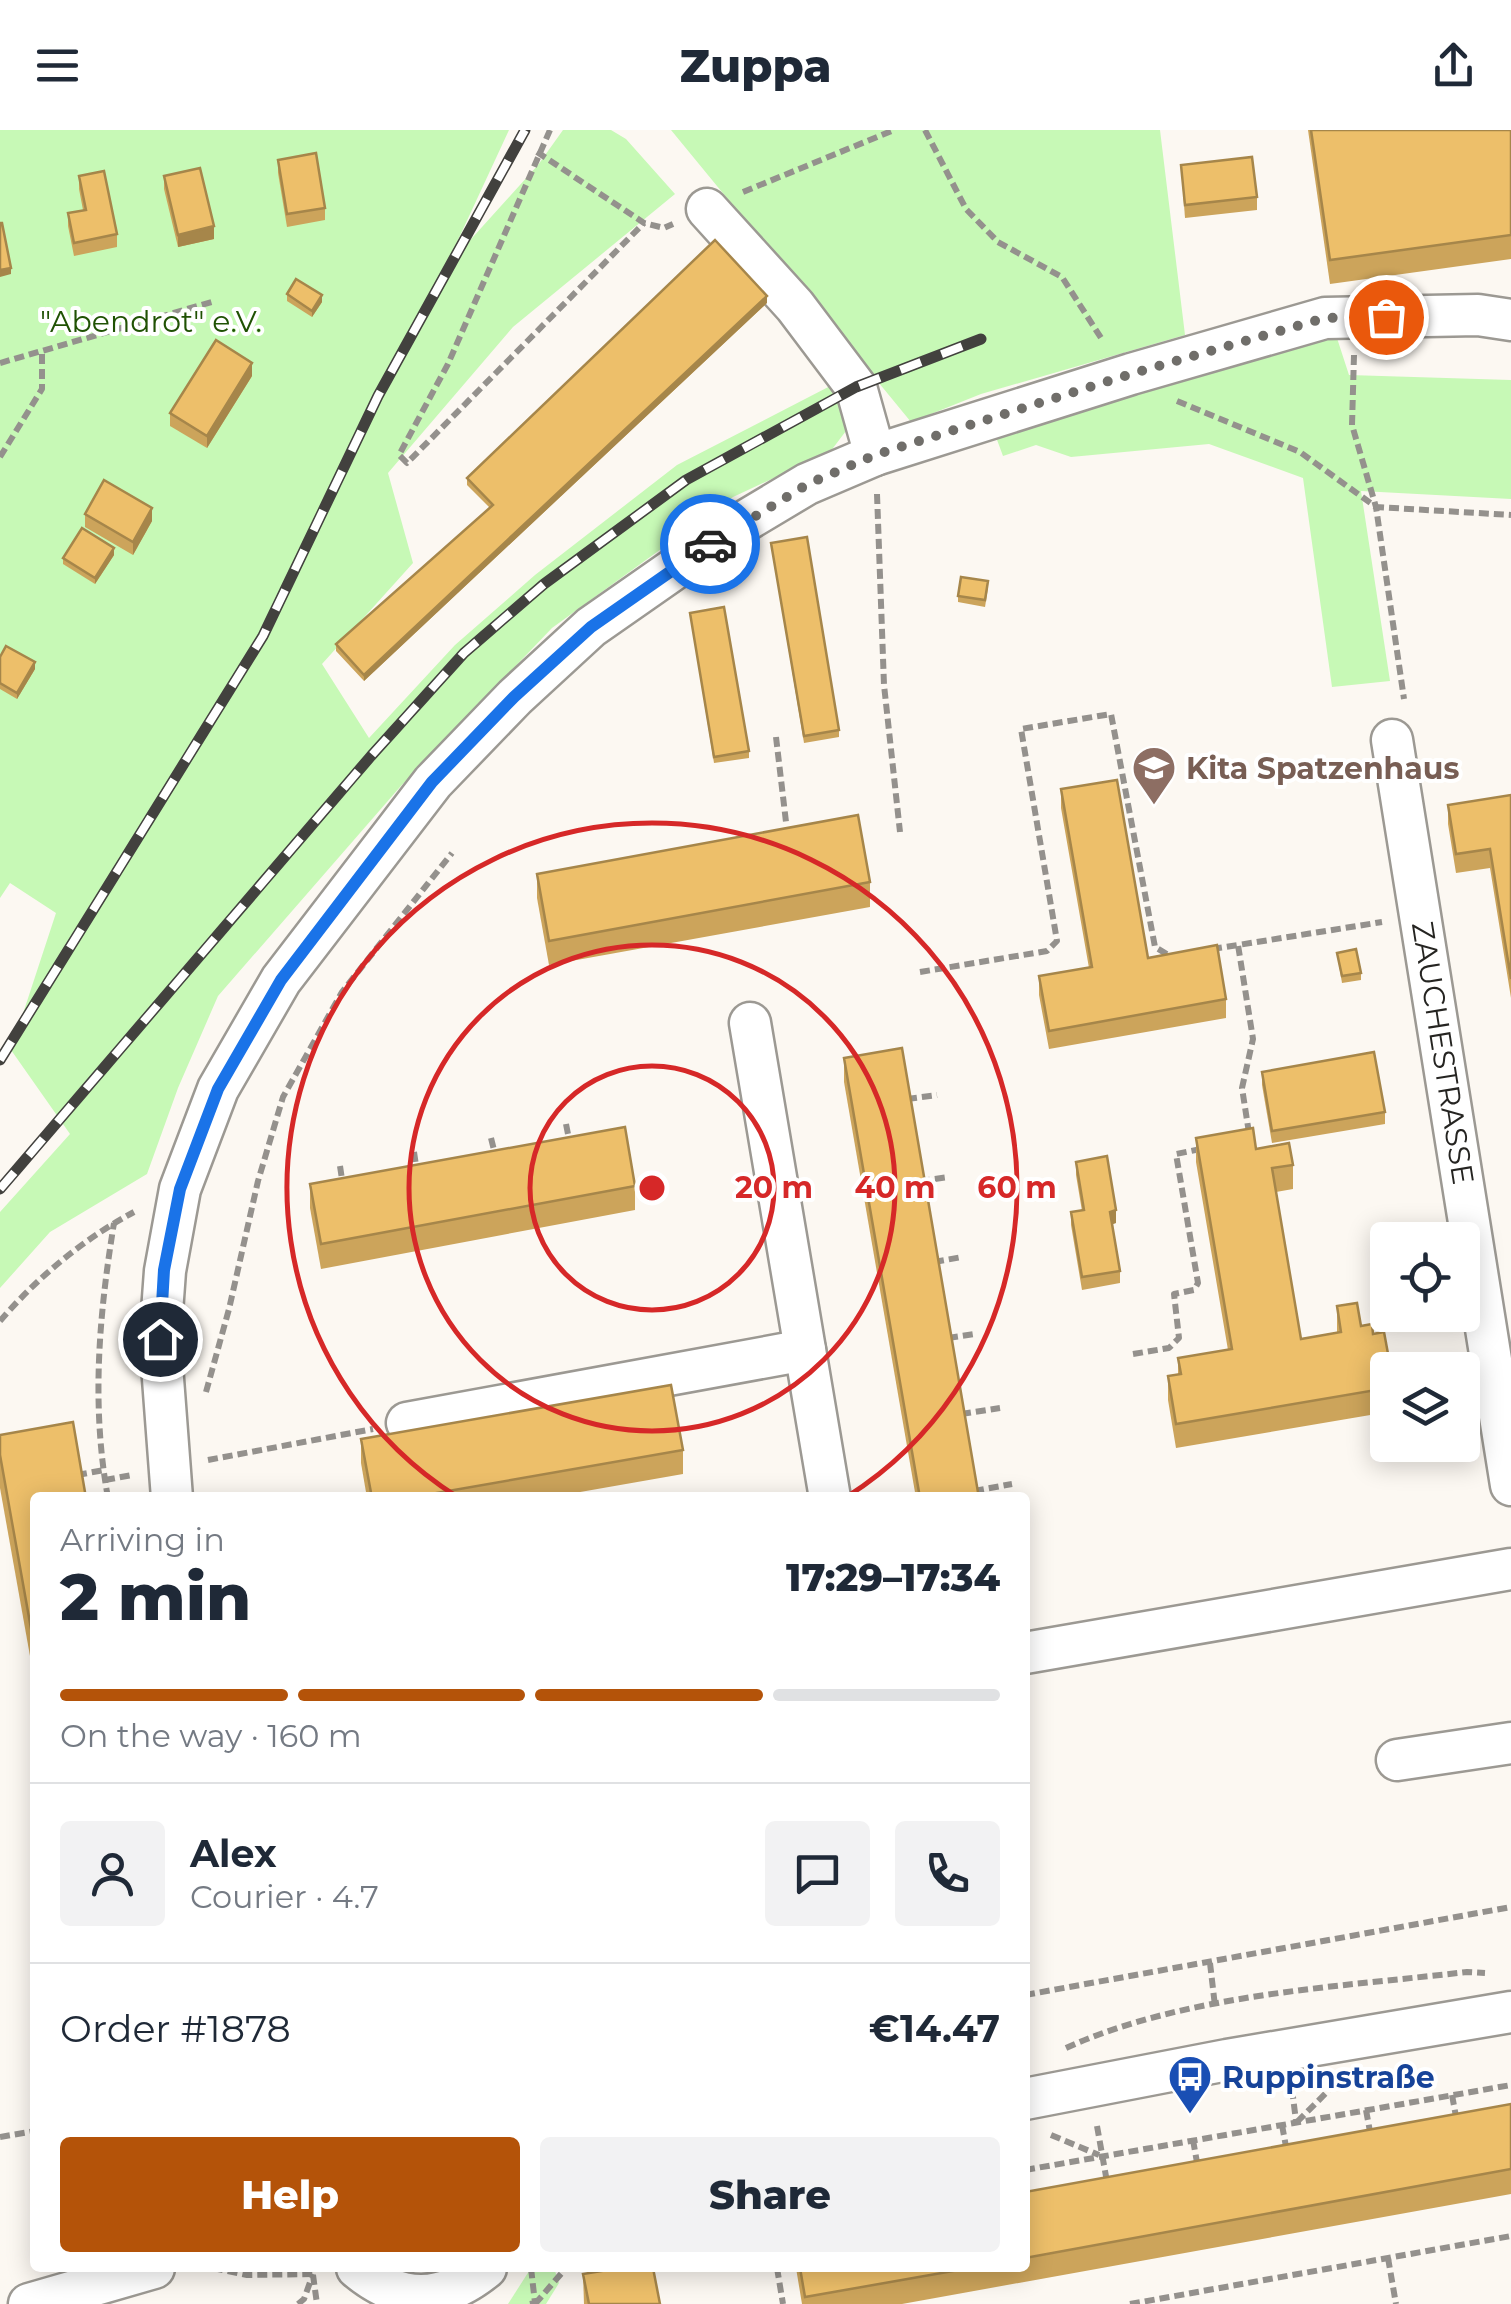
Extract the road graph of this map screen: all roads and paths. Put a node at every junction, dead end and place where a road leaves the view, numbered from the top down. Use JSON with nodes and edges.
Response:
{"nodes":[{"id":1,"x":894,"y":130,"type":"edge"},
{"id":2,"x":925,"y":130,"type":"edge"},
{"id":3,"x":547,"y":134,"type":"edge"},
{"id":4,"x":537,"y":152,"type":"junction"},
{"id":5,"x":706,"y":209,"type":"joint"},
{"id":6,"x":215,"y":301,"type":"dead end"},
{"id":7,"x":1355,"y":318,"type":"junction"},
{"id":8,"x":1511,"y":320,"type":"edge"},
{"id":9,"x":42,"y":352,"type":"junction"},
{"id":10,"x":0,"y":363,"type":"edge"},
{"id":11,"x":1131,"y":374,"type":"junction"},
{"id":12,"x":875,"y":455,"type":"junction"},
{"id":13,"x":0,"y":457,"type":"edge"},
{"id":14,"x":1376,"y":507,"type":"junction"},
{"id":15,"x":1511,"y":515,"type":"edge"},
{"id":16,"x":1404,"y":699,"type":"dead end"},
{"id":17,"x":776,"y":737,"type":"dead end"},
{"id":18,"x":1392,"y":740,"type":"dead end"},
{"id":19,"x":786,"y":822,"type":"dead end"},
{"id":20,"x":900,"y":832,"type":"dead end"},
{"id":21,"x":452,"y":853,"type":"dead end"},
{"id":22,"x":1420,"y":916,"type":"junction"},
{"id":23,"x":1238,"y":945,"type":"junction"},
{"id":24,"x":1203,"y":951,"type":"edge"},
{"id":25,"x":1186,"y":954,"type":"edge"},
{"id":26,"x":1169,"y":956,"type":"junction"},
{"id":27,"x":920,"y":972,"type":"dead end"},
{"id":28,"x":1171,"y":972,"type":"edge"},
{"id":29,"x":750,"y":1023,"type":"dead end"},
{"id":30,"x":937,"y":1095,"type":"dead end"},
{"id":31,"x":907,"y":1100,"type":"edge"},
{"id":32,"x":566,"y":1124,"type":"dead end"},
{"id":33,"x":491,"y":1138,"type":"dead end"},
{"id":34,"x":1240,"y":1141,"type":"edge"},
{"id":35,"x":1208,"y":1148,"type":"edge"},
{"id":36,"x":414,"y":1152,"type":"dead end"},
{"id":37,"x":574,"y":1160,"type":"edge"},
{"id":38,"x":340,"y":1166,"type":"dead end"},
{"id":39,"x":499,"y":1174,"type":"edge"},
{"id":40,"x":949,"y":1177,"type":"dead end"},
{"id":41,"x":920,"y":1180,"type":"edge"},
{"id":42,"x":420,"y":1188,"type":"edge"},
{"id":43,"x":180,"y":1189,"type":"junction"},
{"id":44,"x":346,"y":1202,"type":"edge"},
{"id":45,"x":114,"y":1223,"type":"junction"},
{"id":46,"x":962,"y":1257,"type":"dead end"},
{"id":47,"x":934,"y":1262,"type":"edge"},
{"id":48,"x":0,"y":1321,"type":"edge"},
{"id":49,"x":974,"y":1334,"type":"dead end"},
{"id":50,"x":948,"y":1338,"type":"edge"},
{"id":51,"x":805,"y":1350,"type":"junction"},
{"id":52,"x":1134,"y":1354,"type":"dead end"},
{"id":53,"x":202,"y":1402,"type":"dead end"},
{"id":54,"x":1000,"y":1408,"type":"dead end"},
{"id":55,"x":961,"y":1414,"type":"edge"},
{"id":56,"x":406,"y":1423,"type":"joint"},
{"id":57,"x":104,"y":1470,"type":"junction"},
{"id":58,"x":180,"y":1471,"type":"edge"},
{"id":59,"x":76,"y":1475,"type":"edge"},
{"id":60,"x":105,"y":1480,"type":"junction"},
{"id":61,"x":1012,"y":1484,"type":"dead end"},
{"id":62,"x":1511,"y":1485,"type":"edge"},
{"id":63,"x":974,"y":1491,"type":"edge"},
{"id":64,"x":107,"y":1492,"type":"edge"},
{"id":65,"x":829,"y":1492,"type":"edge"},
{"id":66,"x":1511,"y":1568,"type":"edge"},
{"id":67,"x":1030,"y":1652,"type":"edge"},
{"id":68,"x":1511,"y":1743,"type":"edge"},
{"id":69,"x":1396,"y":1760,"type":"dead end"},
{"id":70,"x":1511,"y":1907,"type":"edge"},
{"id":71,"x":1210,"y":1963,"type":"junction"},
{"id":72,"x":1486,"y":1973,"type":"dead end"},
{"id":73,"x":1030,"y":1994,"type":"edge"},
{"id":74,"x":1214,"y":2006,"type":"junction"},
{"id":75,"x":1511,"y":2012,"type":"edge"},
{"id":76,"x":1064,"y":2049,"type":"dead end"},
{"id":77,"x":1354,"y":2081,"type":"dead end"},
{"id":78,"x":1511,"y":2085,"type":"edge"},
{"id":79,"x":1452,"y":2095,"type":"junction"},
{"id":80,"x":1030,"y":2098,"type":"edge"},
{"id":81,"x":1366,"y":2110,"type":"junction"},
{"id":82,"x":1296,"y":2123,"type":"junction"},
{"id":83,"x":1282,"y":2125,"type":"junction"},
{"id":84,"x":30,"y":2132,"type":"edge"},
{"id":85,"x":1046,"y":2134,"type":"dead end"},
{"id":86,"x":0,"y":2137,"type":"edge"},
{"id":87,"x":1460,"y":2138,"type":"edge"},
{"id":88,"x":1194,"y":2140,"type":"junction"},
{"id":89,"x":1374,"y":2153,"type":"edge"},
{"id":90,"x":1102,"y":2156,"type":"junction"},
{"id":91,"x":1289,"y":2168,"type":"edge"},
{"id":92,"x":1030,"y":2169,"type":"edge"},
{"id":93,"x":1201,"y":2184,"type":"edge"},
{"id":94,"x":1107,"y":2186,"type":"edge"},
{"id":95,"x":1511,"y":2236,"type":"edge"},
{"id":96,"x":1388,"y":2258,"type":"junction"},
{"id":97,"x":140,"y":2272,"type":"edge"},
{"id":98,"x":232,"y":2272,"type":"edge"},
{"id":99,"x":361,"y":2272,"type":"edge"},
{"id":100,"x":531,"y":2272,"type":"edge"},
{"id":101,"x":562,"y":2272,"type":"edge"},
{"id":102,"x":777,"y":2272,"type":"edge"},
{"id":103,"x":313,"y":2274,"type":"junction"},
{"id":104,"x":472,"y":2286,"type":"edge"},
{"id":105,"x":412,"y":2301,"type":"edge"},
{"id":106,"x":29,"y":2304,"type":"edge"},
{"id":107,"x":298,"y":2304,"type":"edge"},
{"id":108,"x":317,"y":2304,"type":"edge"},
{"id":109,"x":534,"y":2304,"type":"edge"},
{"id":110,"x":782,"y":2304,"type":"edge"},
{"id":111,"x":1130,"y":2304,"type":"edge"},
{"id":112,"x":1396,"y":2304,"type":"edge"}],
"edges":[{"from":1,"to":5,"type":"path"},
{"from":2,"to":11,"type":"path"},
{"from":3,"to":4,"type":"path"},
{"from":4,"to":4,"type":"path"},
{"from":5,"to":12,"type":"street"},
{"from":6,"to":9,"type":"path"},
{"from":7,"to":8,"type":"street"},
{"from":7,"to":11,"type":"street"},
{"from":7,"to":14,"type":"path"},
{"from":9,"to":10,"type":"path"},
{"from":9,"to":13,"type":"path"},
{"from":11,"to":12,"type":"street"},
{"from":11,"to":14,"type":"path"},
{"from":12,"to":20,"type":"path"},
{"from":12,"to":43,"type":"street"},
{"from":14,"to":15,"type":"path"},
{"from":14,"to":16,"type":"path"},
{"from":17,"to":19,"type":"path"},
{"from":18,"to":22,"type":"street","name":"ZAUCHESTRASSE"},
{"from":21,"to":53,"type":"path"},
{"from":22,"to":23,"type":"path"},
{"from":22,"to":62,"type":"street","name":"ZAUCHESTRASSE"},
{"from":23,"to":24,"type":"path"},
{"from":23,"to":34,"type":"path"},
{"from":25,"to":26,"type":"path"},
{"from":26,"to":27,"type":"path"},
{"from":26,"to":28,"type":"path"},
{"from":29,"to":51,"type":"street"},
{"from":30,"to":31,"type":"path"},
{"from":32,"to":37,"type":"path"},
{"from":33,"to":39,"type":"path"},
{"from":35,"to":52,"type":"path"},
{"from":36,"to":42,"type":"path"},
{"from":38,"to":44,"type":"path"},
{"from":40,"to":41,"type":"path"},
{"from":43,"to":45,"type":"path"},
{"from":43,"to":58,"type":"street"},
{"from":45,"to":48,"type":"path"},
{"from":45,"to":57,"type":"path"},
{"from":46,"to":47,"type":"path"},
{"from":49,"to":50,"type":"path"},
{"from":51,"to":56,"type":"street"},
{"from":51,"to":65,"type":"street"},
{"from":54,"to":55,"type":"path"},
{"from":56,"to":58,"type":"path"},
{"from":57,"to":59,"type":"path"},
{"from":57,"to":60,"type":"path"},
{"from":58,"to":60,"type":"path"},
{"from":60,"to":64,"type":"path"},
{"from":61,"to":63,"type":"path"},
{"from":66,"to":67,"type":"street"},
{"from":68,"to":69,"type":"street"},
{"from":70,"to":71,"type":"path"},
{"from":71,"to":73,"type":"path"},
{"from":71,"to":74,"type":"path"},
{"from":72,"to":74,"type":"path"},
{"from":74,"to":76,"type":"path"},
{"from":75,"to":80,"type":"street"},
{"from":77,"to":82,"type":"path"},
{"from":78,"to":79,"type":"path"},
{"from":79,"to":81,"type":"path"},
{"from":79,"to":87,"type":"path"},
{"from":81,"to":82,"type":"path"},
{"from":81,"to":89,"type":"path"},
{"from":82,"to":83,"type":"path"},
{"from":83,"to":88,"type":"path"},
{"from":83,"to":91,"type":"path"},
{"from":84,"to":86,"type":"path"},
{"from":85,"to":90,"type":"path"},
{"from":88,"to":90,"type":"path"},
{"from":88,"to":93,"type":"path"},
{"from":90,"to":92,"type":"path"},
{"from":90,"to":94,"type":"path"},
{"from":95,"to":96,"type":"path"},
{"from":96,"to":111,"type":"path"},
{"from":96,"to":112,"type":"path"},
{"from":97,"to":106,"type":"street"},
{"from":98,"to":103,"type":"path"},
{"from":99,"to":105,"type":"street"},
{"from":100,"to":109,"type":"path"},
{"from":101,"to":109,"type":"path"},
{"from":102,"to":110,"type":"path"},
{"from":103,"to":107,"type":"path"},
{"from":103,"to":108,"type":"path"},
{"from":104,"to":105,"type":"street"}]}
